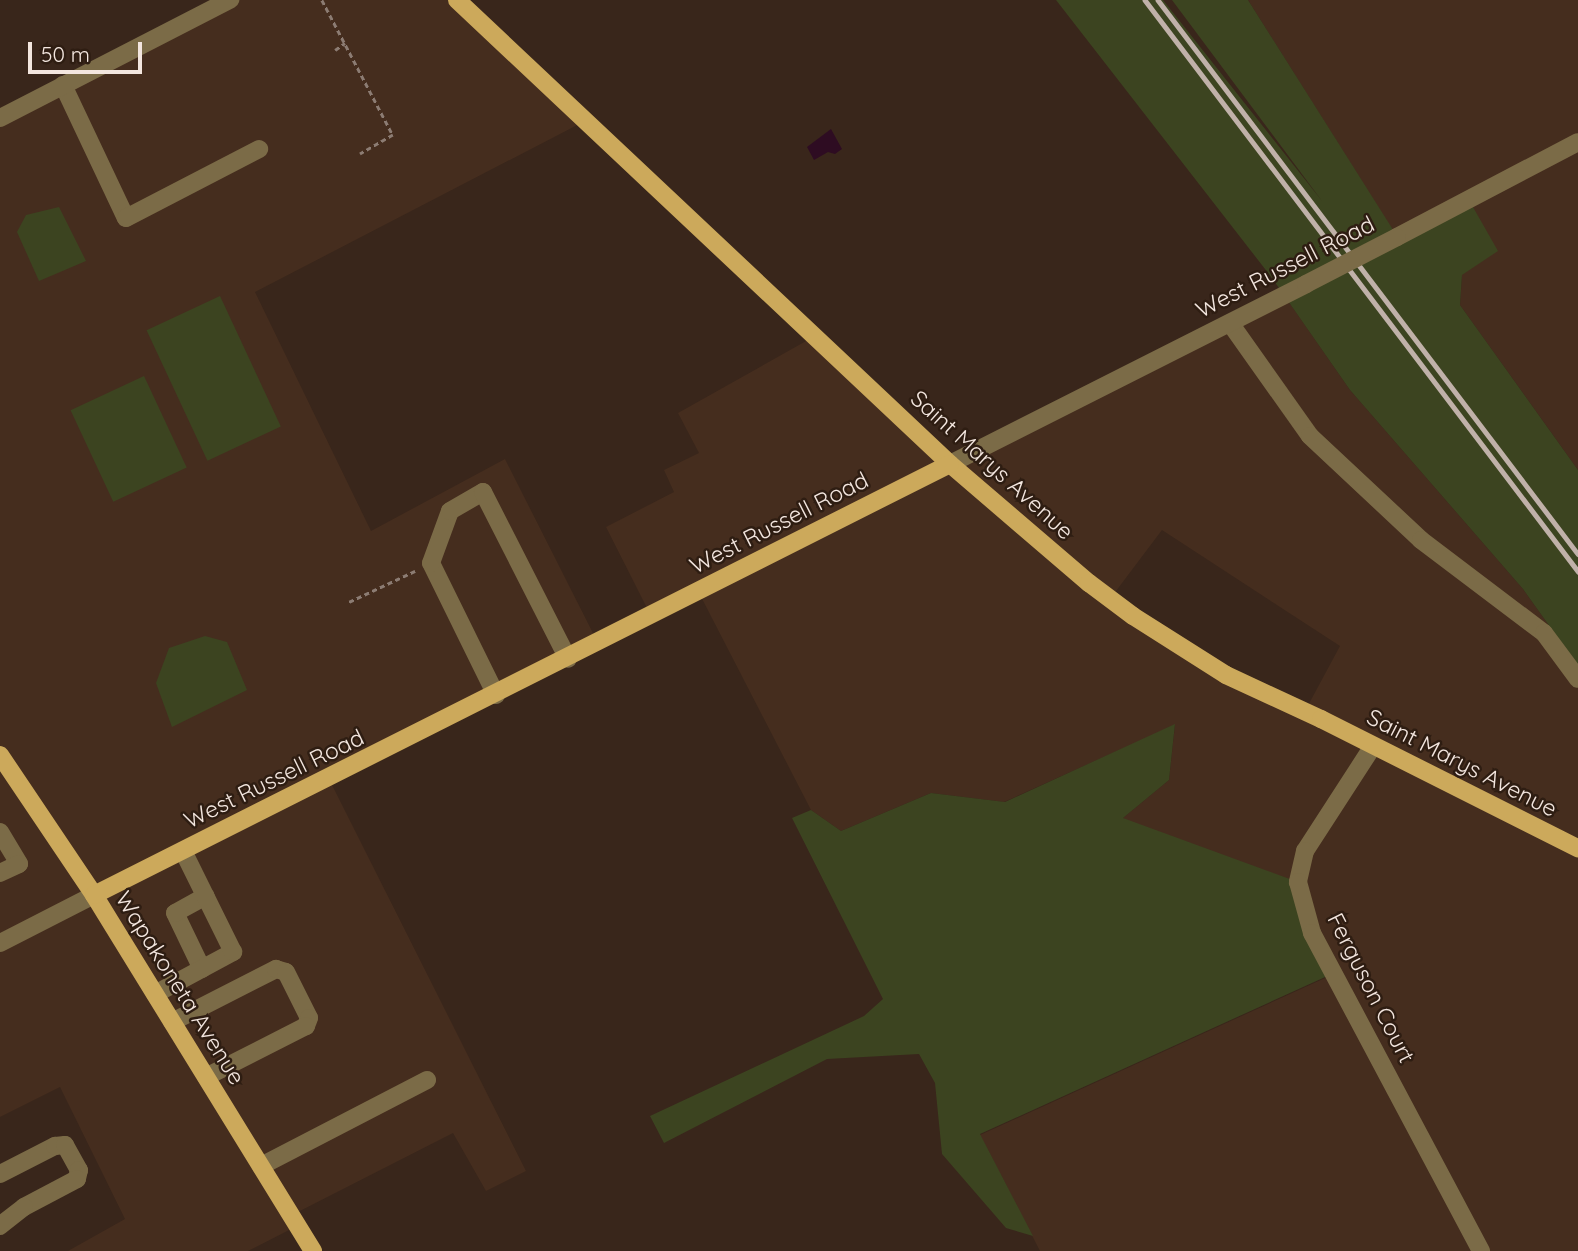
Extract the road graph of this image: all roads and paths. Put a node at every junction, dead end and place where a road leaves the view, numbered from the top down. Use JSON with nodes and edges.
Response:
{"nodes":[{"id":1,"x":230,"y":0,"type":"edge"},
{"id":2,"x":322,"y":0,"type":"edge"},
{"id":3,"x":457,"y":0,"type":"edge"},
{"id":4,"x":345,"y":43,"type":"junction"},
{"id":5,"x":335,"y":50,"type":"dead end"},
{"id":6,"x":63,"y":85,"type":"junction"},
{"id":7,"x":0,"y":118,"type":"edge"},
{"id":8,"x":1578,"y":142,"type":"edge"},
{"id":9,"x":258,"y":149,"type":"dead end"},
{"id":10,"x":360,"y":153,"type":"dead end"},
{"id":11,"x":1230,"y":323,"type":"junction"},
{"id":12,"x":950,"y":464,"type":"junction"},
{"id":13,"x":431,"y":563,"type":"junction"},
{"id":14,"x":349,"y":602,"type":"dead end"},
{"id":15,"x":568,"y":659,"type":"junction"},
{"id":16,"x":1578,"y":679,"type":"edge"},
{"id":17,"x":496,"y":695,"type":"junction"},
{"id":18,"x":1373,"y":746,"type":"junction"},
{"id":19,"x":3,"y":766,"type":"edge"},
{"id":20,"x":0,"y":832,"type":"edge"},
{"id":21,"x":1578,"y":848,"type":"edge"},
{"id":22,"x":183,"y":851,"type":"junction"},
{"id":23,"x":0,"y":873,"type":"edge"},
{"id":24,"x":94,"y":895,"type":"junction"},
{"id":25,"x":206,"y":896,"type":"junction"},
{"id":26,"x":0,"y":943,"type":"edge"},
{"id":27,"x":202,"y":969,"type":"junction"},
{"id":28,"x":155,"y":993,"type":"junction"},
{"id":29,"x":172,"y":1022,"type":"junction"},
{"id":30,"x":206,"y":1077,"type":"junction"},
{"id":31,"x":427,"y":1080,"type":"dead end"},
{"id":32,"x":261,"y":1166,"type":"junction"},
{"id":33,"x":0,"y":1174,"type":"edge"},
{"id":34,"x":0,"y":1226,"type":"edge"},
{"id":35,"x":313,"y":1251,"type":"edge"},
{"id":36,"x":1481,"y":1251,"type":"edge"}],
"edges":[{"from":1,"to":6,"type":"street"},
{"from":2,"to":4,"type":"path"},
{"from":3,"to":12,"type":"main road","name":"Saint Marys Avenue"},
{"from":4,"to":5,"type":"path"},
{"from":4,"to":10,"type":"path"},
{"from":6,"to":7,"type":"street"},
{"from":6,"to":9,"type":"street"},
{"from":8,"to":11,"type":"street","name":"West Russell Road","bridge":true},
{"from":11,"to":12,"type":"street","name":"West Russell Road"},
{"from":11,"to":16,"type":"street"},
{"from":12,"to":15,"type":"main road","name":"West Russell Road"},
{"from":12,"to":18,"type":"main road","name":"Saint Marys Avenue"},
{"from":13,"to":14,"type":"path"},
{"from":13,"to":15,"type":"street"},
{"from":13,"to":17,"type":"street"},
{"from":15,"to":17,"type":"main road","name":"West Russell Road"},
{"from":17,"to":22,"type":"main road","name":"West Russell Road"},
{"from":18,"to":21,"type":"main road","name":"Saint Marys Avenue"},
{"from":18,"to":36,"type":"street","name":"Ferguson Court"},
{"from":19,"to":24,"type":"main road","name":"Wapakoneta Avenue"},
{"from":20,"to":23,"type":"street"},
{"from":22,"to":24,"type":"main road","name":"West Russell Road"},
{"from":22,"to":25,"type":"street"},
{"from":24,"to":26,"type":"street","name":"West Russell Road"},
{"from":24,"to":28,"type":"main road","name":"Wapakoneta Avenue"},
{"from":25,"to":27,"type":"street"},
{"from":25,"to":27,"type":"street"},
{"from":27,"to":28,"type":"street"},
{"from":28,"to":29,"type":"main road","name":"Wapakoneta Avenue"},
{"from":29,"to":30,"type":"main road","name":"Wapakoneta Avenue"},
{"from":29,"to":30,"type":"street"},
{"from":30,"to":32,"type":"main road","name":"Wapakoneta Avenue"},
{"from":31,"to":32,"type":"street"},
{"from":32,"to":35,"type":"main road","name":"Wapakoneta Avenue"},
{"from":33,"to":34,"type":"street"}]}
